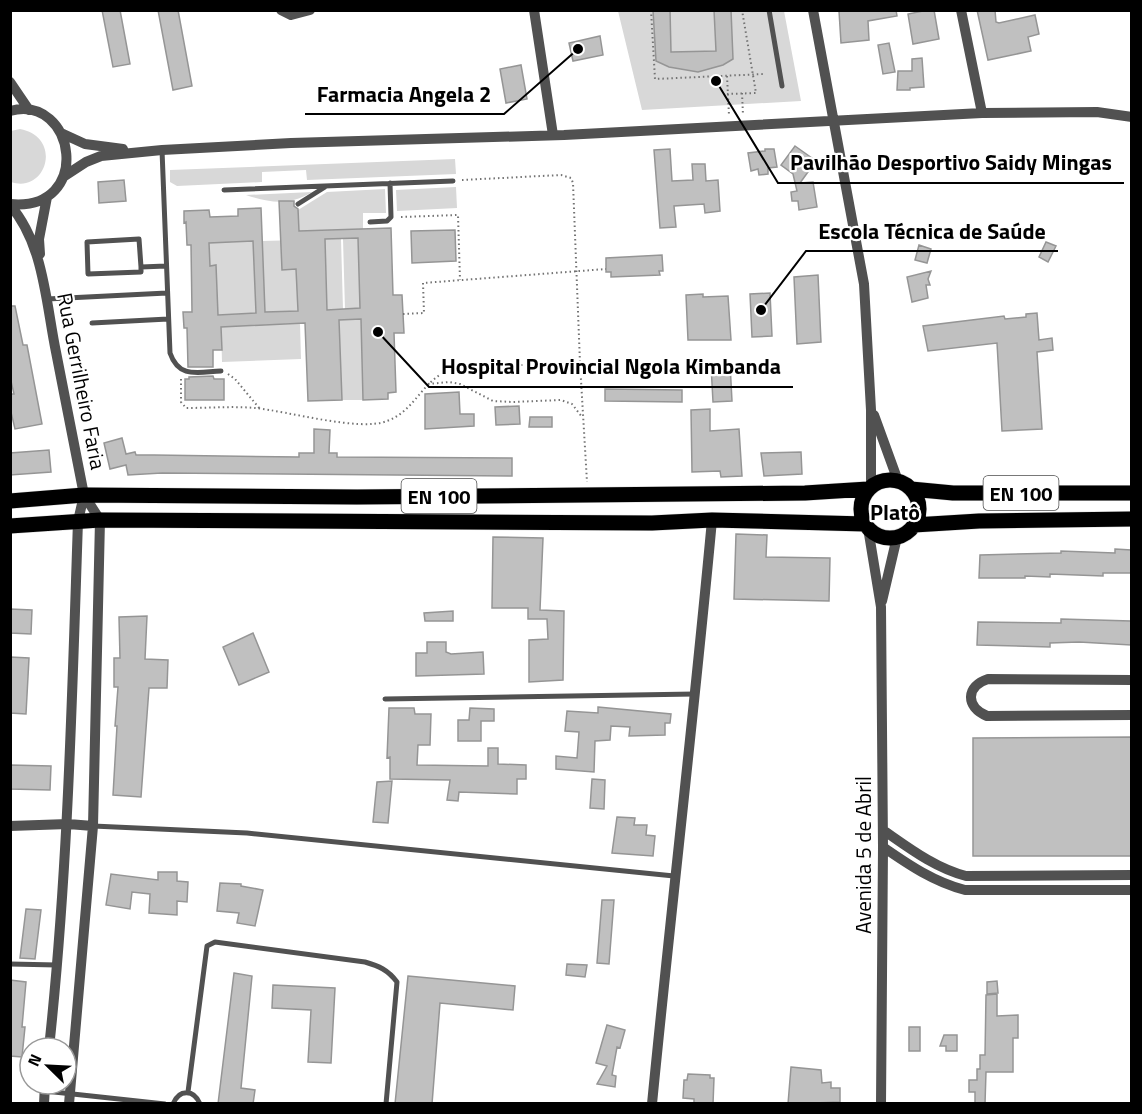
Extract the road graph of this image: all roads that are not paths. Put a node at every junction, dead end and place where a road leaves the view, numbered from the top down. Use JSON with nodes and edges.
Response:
{"nodes":[{"id":1,"x":281,"y":10,"type":"edge"},
{"id":2,"x":310,"y":10,"type":"edge"},
{"id":3,"x":534,"y":10,"type":"edge"},
{"id":4,"x":769,"y":10,"type":"edge"},
{"id":5,"x":813,"y":10,"type":"edge"},
{"id":6,"x":961,"y":10,"type":"edge"},
{"id":7,"x":10,"y":82,"type":"edge"},
{"id":8,"x":782,"y":86,"type":"dead end"},
{"id":9,"x":29,"y":110,"type":"junction"},
{"id":10,"x":10,"y":111,"type":"edge"},
{"id":11,"x":982,"y":114,"type":"junction"},
{"id":12,"x":1131,"y":117,"type":"edge"},
{"id":13,"x":835,"y":121,"type":"junction"},
{"id":14,"x":61,"y":133,"type":"junction"},
{"id":15,"x":553,"y":135,"type":"junction"},
{"id":16,"x":162,"y":150,"type":"junction"},
{"id":17,"x":63,"y":177,"type":"junction"},
{"id":18,"x":453,"y":181,"type":"road end"},
{"id":19,"x":390,"y":183,"type":"junction"},
{"id":20,"x":326,"y":186,"type":"junction"},
{"id":21,"x":224,"y":190,"type":"dead end"},
{"id":22,"x":46,"y":197,"type":"junction"},
{"id":23,"x":298,"y":204,"type":"dead end"},
{"id":24,"x":10,"y":205,"type":"edge"},
{"id":25,"x":370,"y":222,"type":"dead end"},
{"id":26,"x":166,"y":266,"type":"junction"},
{"id":27,"x":141,"y":267,"type":"junction"},
{"id":28,"x":41,"y":275,"type":"junction"},
{"id":29,"x":167,"y":293,"type":"junction"},
{"id":30,"x":46,"y":299,"type":"junction"},
{"id":31,"x":168,"y":320,"type":"junction"},
{"id":32,"x":92,"y":322,"type":"dead end"},
{"id":33,"x":221,"y":371,"type":"road end"},
{"id":34,"x":872,"y":410,"type":"junction"},
{"id":35,"x":905,"y":485,"type":"junction"},
{"id":36,"x":870,"y":488,"type":"junction"},
{"id":37,"x":1131,"y":493,"type":"edge"},
{"id":38,"x":651,"y":494,"type":"junction"},
{"id":39,"x":84,"y":495,"type":"junction"},
{"id":40,"x":10,"y":501,"type":"edge"},
{"id":41,"x":1131,"y":519,"type":"edge"},
{"id":42,"x":100,"y":520,"type":"junction"},
{"id":43,"x":712,"y":520,"type":"junction"},
{"id":44,"x":78,"y":521,"type":"junction"},
{"id":45,"x":652,"y":522,"type":"junction"},
{"id":46,"x":914,"y":525,"type":"junction"},
{"id":47,"x":10,"y":526,"type":"edge"},
{"id":48,"x":867,"y":526,"type":"junction"},
{"id":49,"x":897,"y":537,"type":"junction"},
{"id":50,"x":881,"y":607,"type":"junction"},
{"id":51,"x":1131,"y":680,"type":"edge"},
{"id":52,"x":696,"y":694,"type":"junction"},
{"id":53,"x":385,"y":699,"type":"dead end"},
{"id":54,"x":1131,"y":716,"type":"edge"},
{"id":55,"x":68,"y":824,"type":"junction"},
{"id":56,"x":10,"y":825,"type":"edge"},
{"id":57,"x":93,"y":826,"type":"junction"},
{"id":58,"x":883,"y":830,"type":"junction"},
{"id":59,"x":884,"y":847,"type":"junction"},
{"id":60,"x":1131,"y":875,"type":"edge"},
{"id":61,"x":674,"y":876,"type":"junction"},
{"id":62,"x":1131,"y":890,"type":"edge"},
{"id":63,"x":10,"y":964,"type":"edge"},
{"id":64,"x":58,"y":965,"type":"junction"},
{"id":65,"x":50,"y":1036,"type":"edge"},
{"id":66,"x":188,"y":1092,"type":"junction"},
{"id":67,"x":70,"y":1099,"type":"edge"},
{"id":68,"x":165,"y":1104,"type":"edge"},
{"id":69,"x":173,"y":1104,"type":"edge"},
{"id":70,"x":200,"y":1104,"type":"edge"},
{"id":71,"x":386,"y":1104,"type":"edge"},
{"id":72,"x":652,"y":1104,"type":"edge"},
{"id":73,"x":881,"y":1104,"type":"edge"}],
"edges":[{"from":1,"to":2,"type":"street"},
{"from":3,"to":15,"type":"street"},
{"from":4,"to":8,"type":"lane"},
{"from":5,"to":13,"type":"street"},
{"from":6,"to":11,"type":"street"},
{"from":7,"to":9,"type":"street"},
{"from":9,"to":10,"type":"street"},
{"from":9,"to":14,"type":"street"},
{"from":11,"to":12,"type":"street"},
{"from":11,"to":13,"type":"street"},
{"from":13,"to":15,"type":"street"},
{"from":13,"to":34,"type":"street"},
{"from":14,"to":16,"type":"street"},
{"from":14,"to":17,"type":"street"},
{"from":15,"to":16,"type":"street"},
{"from":16,"to":17,"type":"street"},
{"from":16,"to":26,"type":"lane"},
{"from":17,"to":22,"type":"street"},
{"from":18,"to":19,"type":"lane"},
{"from":19,"to":20,"type":"lane"},
{"from":19,"to":25,"type":"lane"},
{"from":20,"to":21,"type":"lane"},
{"from":20,"to":23,"type":"lane"},
{"from":22,"to":24,"type":"street"},
{"from":22,"to":28,"type":"street","name":"Rua Gerrilheiro Faria"},
{"from":24,"to":28,"type":"street","name":"Rua Gerrilheiro Faria"},
{"from":26,"to":27,"type":"lane"},
{"from":26,"to":29,"type":"lane"},
{"from":27,"to":27,"type":"lane"},
{"from":28,"to":30,"type":"street","name":"Rua Gerrilheiro Faria"},
{"from":29,"to":30,"type":"lane"},
{"from":29,"to":31,"type":"lane"},
{"from":30,"to":39,"type":"street","name":"Rua Gerrilheiro Faria"},
{"from":31,"to":32,"type":"lane"},
{"from":31,"to":33,"type":"lane"},
{"from":34,"to":35,"type":"street"},
{"from":34,"to":36,"type":"street"},
{"from":35,"to":36,"type":"main road","number":"EN 100"},
{"from":35,"to":37,"type":"main road","number":"EN 100"},
{"from":35,"to":46,"type":"main road"},
{"from":36,"to":38,"type":"main road","number":"EN 100"},
{"from":36,"to":48,"type":"main road"},
{"from":38,"to":39,"type":"main road","number":"EN 100"},
{"from":38,"to":45,"type":"main road"},
{"from":39,"to":40,"type":"main road","number":"EN 100"},
{"from":39,"to":42,"type":"street"},
{"from":39,"to":44,"type":"street"},
{"from":41,"to":46,"type":"main road","number":"EN 100"},
{"from":42,"to":44,"type":"main road","number":"EN 100"},
{"from":42,"to":45,"type":"main road","number":"EN 100"},
{"from":42,"to":57,"type":"street"},
{"from":43,"to":45,"type":"main road","number":"EN 100"},
{"from":43,"to":48,"type":"main road","number":"EN 100"},
{"from":43,"to":52,"type":"street"},
{"from":44,"to":47,"type":"main road","number":"EN 100"},
{"from":44,"to":55,"type":"street"},
{"from":46,"to":49,"type":"main road"},
{"from":48,"to":49,"type":"main road","number":"EN 100"},
{"from":48,"to":50,"type":"street","name":"Avenida 5 de Abril"},
{"from":49,"to":50,"type":"street","name":"Avenida 5 de Abril"},
{"from":50,"to":58,"type":"street","name":"Avenida 5 de Abril"},
{"from":51,"to":54,"type":"street"},
{"from":52,"to":53,"type":"lane"},
{"from":52,"to":61,"type":"street"},
{"from":55,"to":56,"type":"street"},
{"from":55,"to":57,"type":"street"},
{"from":55,"to":64,"type":"street"},
{"from":57,"to":61,"type":"lane"},
{"from":57,"to":67,"type":"street"},
{"from":58,"to":59,"type":"street","name":"Avenida 5 de Abril"},
{"from":58,"to":60,"type":"street"},
{"from":59,"to":62,"type":"street"},
{"from":59,"to":73,"type":"street","name":"Avenida 5 de Abril"},
{"from":61,"to":72,"type":"street"},
{"from":63,"to":64,"type":"lane"},
{"from":64,"to":65,"type":"street"},
{"from":66,"to":69,"type":"lane"},
{"from":66,"to":70,"type":"lane"},
{"from":66,"to":71,"type":"lane"},
{"from":67,"to":68,"type":"lane"}]}
